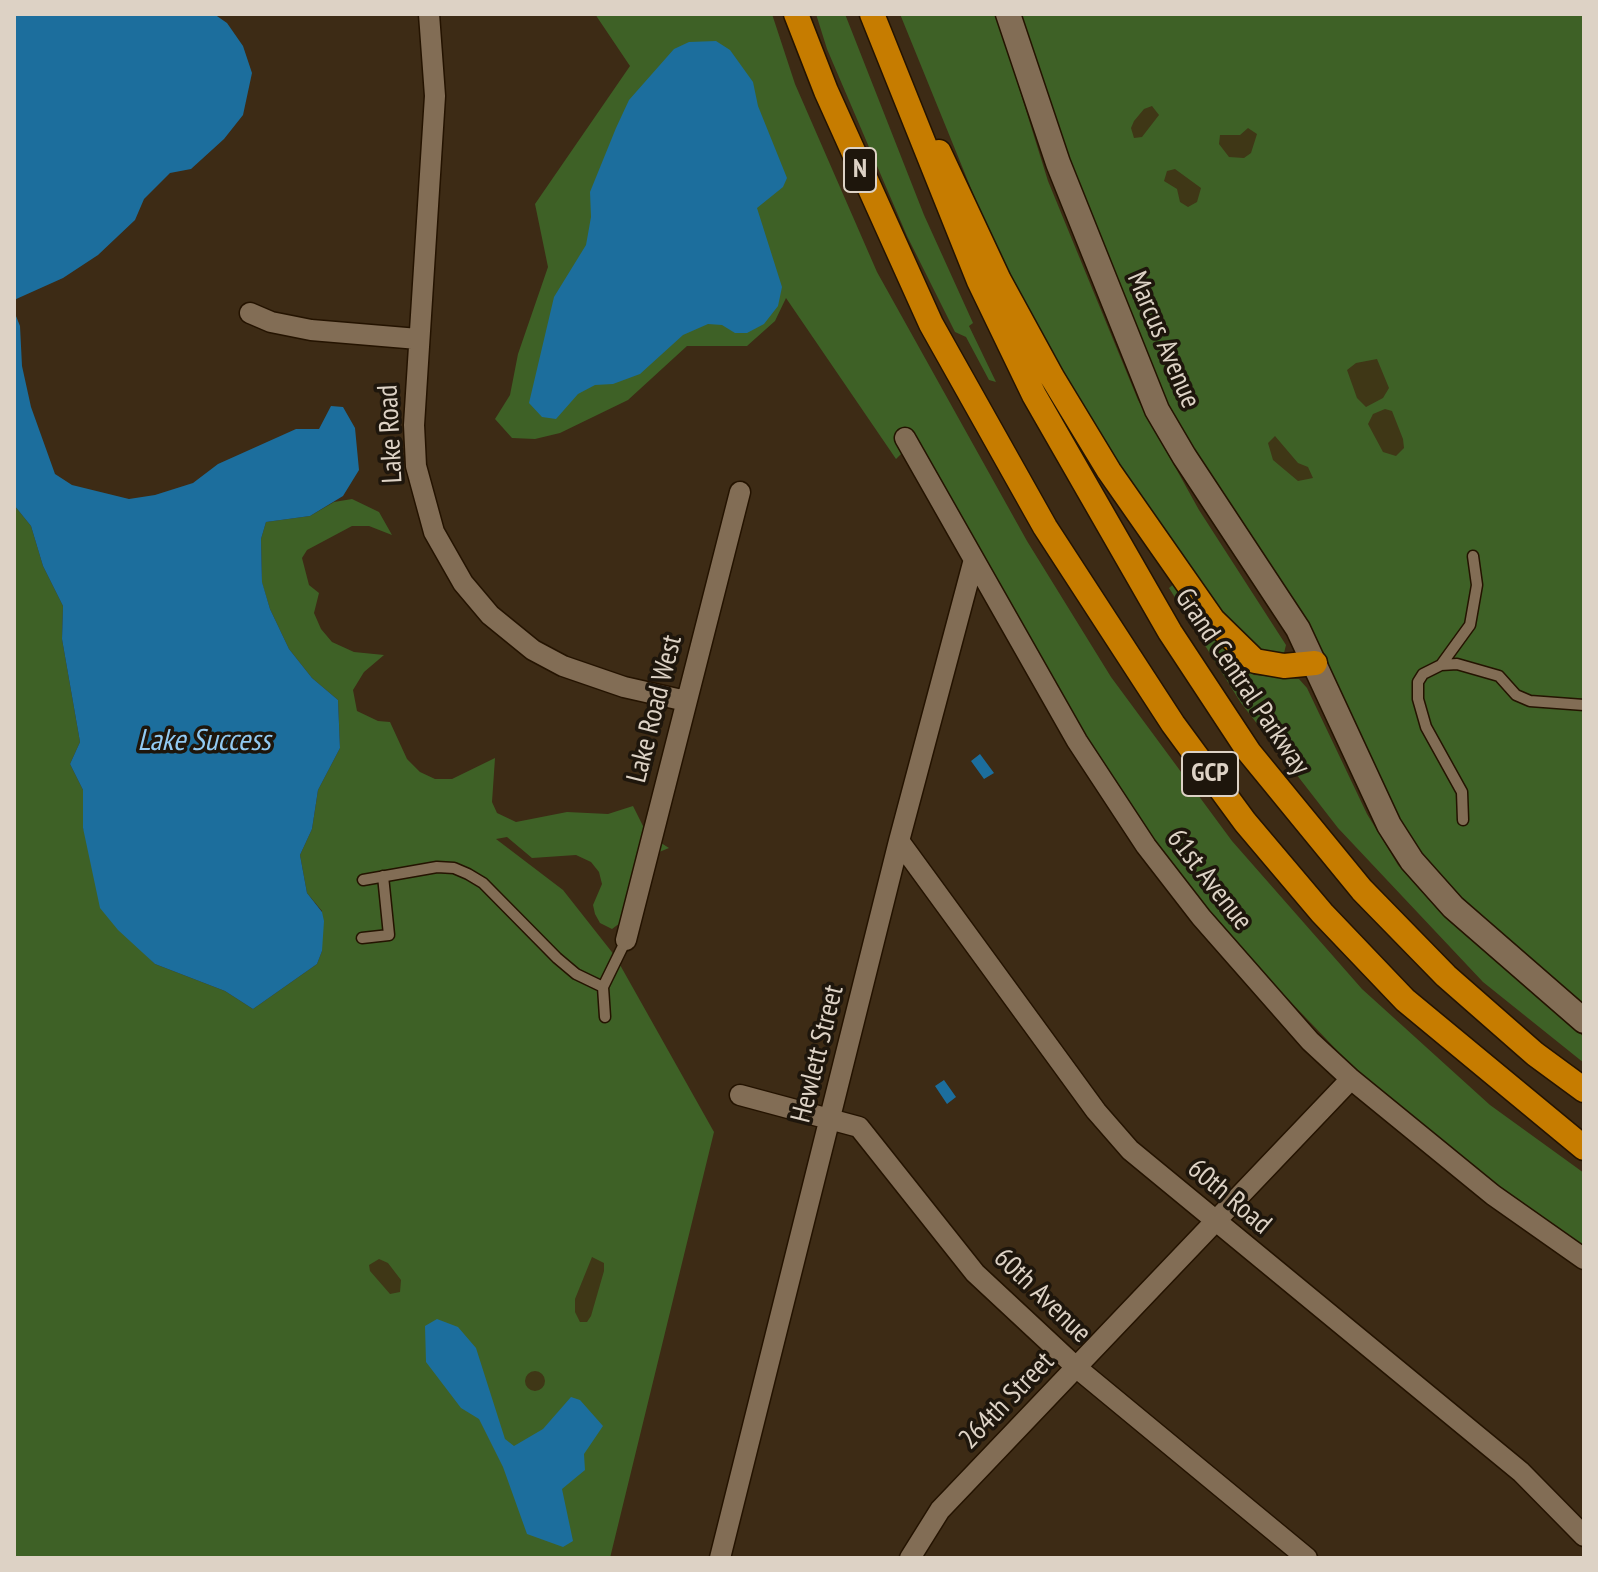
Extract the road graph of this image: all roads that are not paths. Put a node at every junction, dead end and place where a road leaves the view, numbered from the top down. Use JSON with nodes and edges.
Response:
{"nodes":[{"id":1,"x":429,"y":14,"type":"edge"},
{"id":2,"x":796,"y":14,"type":"edge"},
{"id":3,"x":872,"y":14,"type":"edge"},
{"id":4,"x":1008,"y":14,"type":"edge"},
{"id":5,"x":888,"y":59,"type":"junction"},
{"id":6,"x":250,"y":313,"type":"dead end"},
{"id":7,"x":931,"y":324,"type":"joint"},
{"id":8,"x":418,"y":339,"type":"junction"},
{"id":9,"x":905,"y":438,"type":"dead end"},
{"id":10,"x":740,"y":492,"type":"dead end"},
{"id":11,"x":1473,"y":556,"type":"dead end"},
{"id":12,"x":973,"y":563,"type":"junction"},
{"id":13,"x":1315,"y":663,"type":"junction"},
{"id":14,"x":1441,"y":665,"type":"junction"},
{"id":15,"x":686,"y":701,"type":"junction"},
{"id":16,"x":1584,"y":705,"type":"edge"},
{"id":17,"x":1463,"y":820,"type":"dead end"},
{"id":18,"x":899,"y":841,"type":"junction"},
{"id":19,"x":383,"y":876,"type":"junction"},
{"id":20,"x":363,"y":880,"type":"dead end"},
{"id":21,"x":362,"y":938,"type":"dead end"},
{"id":22,"x":626,"y":940,"type":"joint"},
{"id":23,"x":603,"y":987,"type":"junction"},
{"id":24,"x":605,"y":1017,"type":"dead end"},
{"id":25,"x":1584,"y":1021,"type":"edge"},
{"id":26,"x":1351,"y":1079,"type":"junction"},
{"id":27,"x":1584,"y":1090,"type":"edge"},
{"id":28,"x":740,"y":1095,"type":"dead end"},
{"id":29,"x":830,"y":1119,"type":"junction"},
{"id":30,"x":1584,"y":1148,"type":"edge"},
{"id":31,"x":1215,"y":1223,"type":"junction"},
{"id":32,"x":1584,"y":1259,"type":"edge"},
{"id":33,"x":1077,"y":1368,"type":"junction"},
{"id":34,"x":1584,"y":1536,"type":"edge"},
{"id":35,"x":720,"y":1558,"type":"edge"},
{"id":36,"x":910,"y":1558,"type":"edge"},
{"id":37,"x":1307,"y":1558,"type":"edge"}],
"edges":[{"from":1,"to":8,"type":"street","name":"Lake Road"},
{"from":2,"to":7,"type":"highway","number":"N"},
{"from":3,"to":5,"type":"highway"},
{"from":4,"to":13,"type":"main road","name":"Marcus Avenue"},
{"from":5,"to":13,"type":"highway"},
{"from":5,"to":27,"type":"highway","name":"Grand Central Parkway","number":"GCP"},
{"from":6,"to":8,"type":"street"},
{"from":7,"to":30,"type":"highway","number":"GCP"},
{"from":8,"to":15,"type":"street","name":"Lake Road"},
{"from":9,"to":12,"type":"street","name":"61st Avenue"},
{"from":10,"to":15,"type":"street","name":"Lake Road West"},
{"from":11,"to":14,"type":"lane"},
{"from":12,"to":18,"type":"street","name":"Hewlett Street"},
{"from":12,"to":26,"type":"street","name":"61st Avenue"},
{"from":13,"to":25,"type":"main road","name":"Marcus Avenue"},
{"from":14,"to":16,"type":"lane"},
{"from":14,"to":17,"type":"lane"},
{"from":15,"to":22,"type":"street","name":"Lake Road West"},
{"from":18,"to":29,"type":"street","name":"Hewlett Street"},
{"from":18,"to":31,"type":"street","name":"60th Road"},
{"from":19,"to":20,"type":"lane"},
{"from":19,"to":21,"type":"lane"},
{"from":19,"to":23,"type":"lane"},
{"from":22,"to":23,"type":"lane"},
{"from":23,"to":24,"type":"lane"},
{"from":26,"to":31,"type":"street","name":"264th Street"},
{"from":26,"to":32,"type":"street","name":"61st Avenue"},
{"from":28,"to":29,"type":"street","name":"60th Avenue"},
{"from":29,"to":33,"type":"street","name":"60th Avenue"},
{"from":29,"to":35,"type":"street","name":"Hewlett Street"},
{"from":31,"to":33,"type":"street","name":"264th Street"},
{"from":31,"to":34,"type":"street","name":"60th Road"},
{"from":33,"to":36,"type":"street","name":"264th Street"},
{"from":33,"to":37,"type":"street","name":"60th Avenue"}]}
